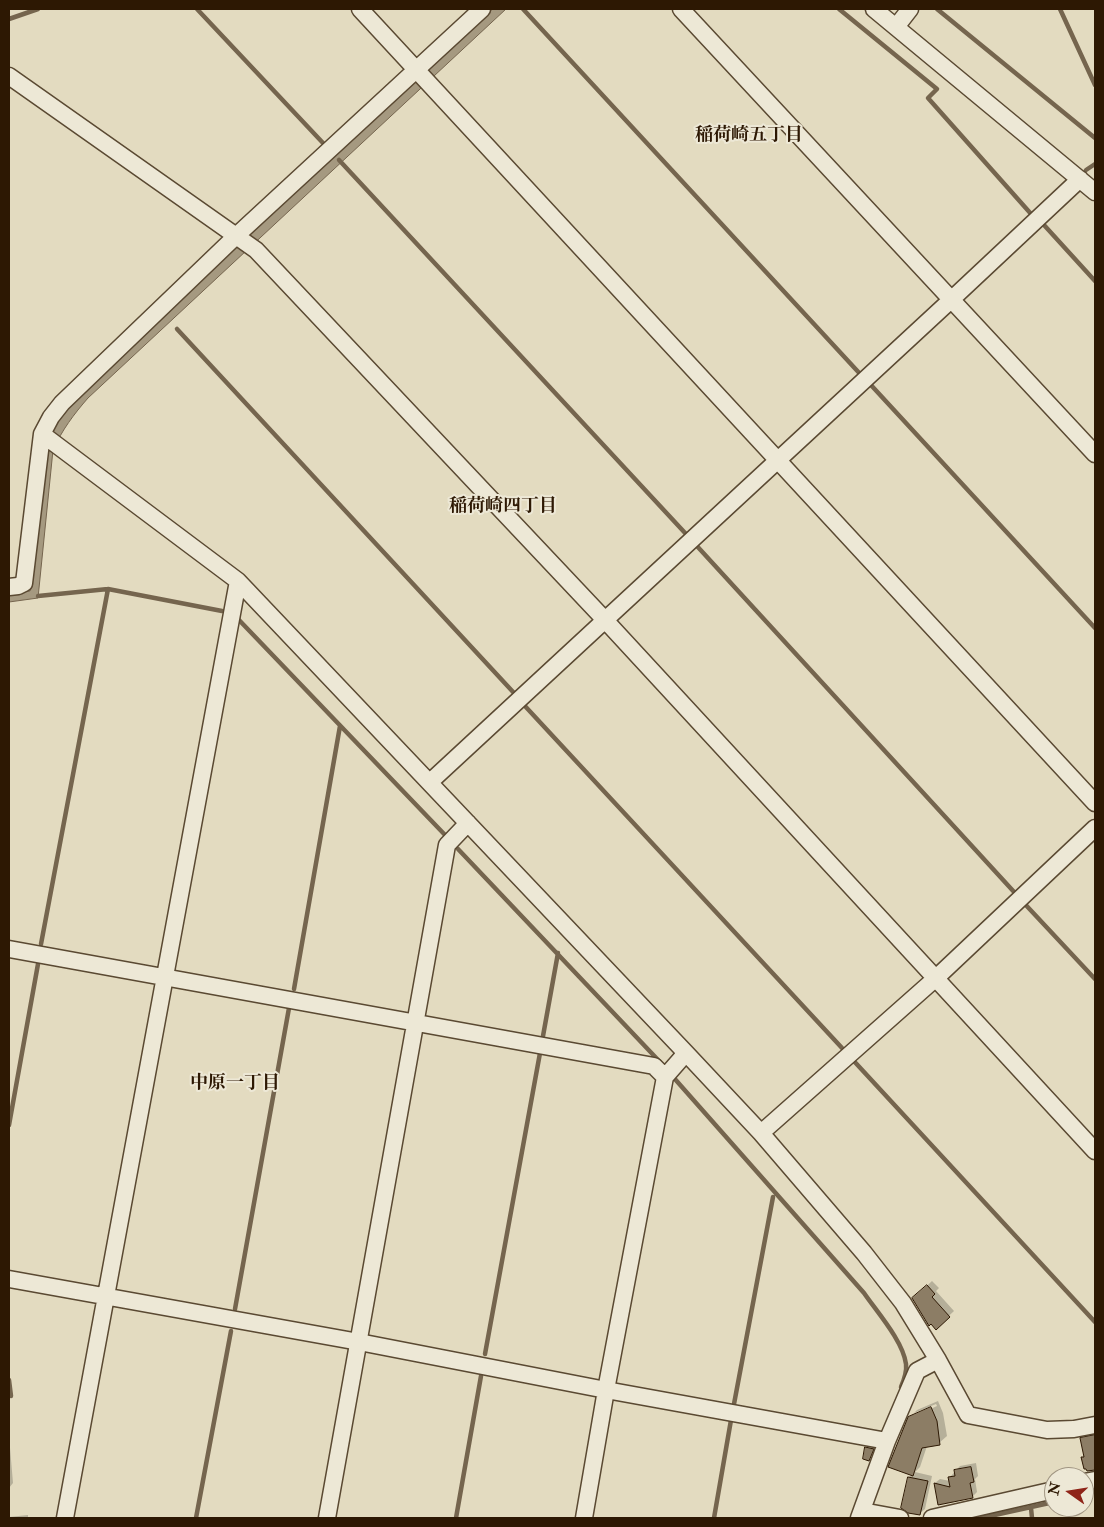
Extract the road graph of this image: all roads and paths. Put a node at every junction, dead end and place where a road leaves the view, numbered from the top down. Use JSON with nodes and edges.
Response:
{"nodes":[{"id":1,"x":360,"y":9,"type":"edge"},
{"id":2,"x":482,"y":9,"type":"edge"},
{"id":3,"x":681,"y":9,"type":"edge"},
{"id":4,"x":874,"y":9,"type":"edge"},
{"id":5,"x":910,"y":9,"type":"edge"},
{"id":6,"x":896,"y":27,"type":"junction"},
{"id":7,"x":416,"y":70,"type":"junction"},
{"id":8,"x":9,"y":76,"type":"edge"},
{"id":9,"x":1080,"y":179,"type":"junction"},
{"id":10,"x":1095,"y":192,"type":"edge"},
{"id":11,"x":236,"y":236,"type":"junction"},
{"id":12,"x":952,"y":299,"type":"junction"},
{"id":13,"x":49,"y":438,"type":"junction"},
{"id":14,"x":1095,"y":454,"type":"edge"},
{"id":15,"x":778,"y":460,"type":"junction"},
{"id":16,"x":238,"y":581,"type":"junction"},
{"id":17,"x":9,"y":587,"type":"edge"},
{"id":18,"x":605,"y":620,"type":"junction"},
{"id":19,"x":430,"y":782,"type":"junction"},
{"id":20,"x":1095,"y":803,"type":"edge"},
{"id":21,"x":468,"y":823,"type":"junction"},
{"id":22,"x":1095,"y":828,"type":"edge"},
{"id":23,"x":9,"y":949,"type":"edge"},
{"id":24,"x":164,"y":977,"type":"junction"},
{"id":25,"x":936,"y":978,"type":"junction"},
{"id":26,"x":414,"y":1022,"type":"junction"},
{"id":27,"x":686,"y":1053,"type":"junction"},
{"id":28,"x":664,"y":1077,"type":"junction"},
{"id":29,"x":762,"y":1133,"type":"junction"},
{"id":30,"x":1095,"y":1150,"type":"edge"},
{"id":31,"x":9,"y":1279,"type":"edge"},
{"id":32,"x":106,"y":1296,"type":"junction"},
{"id":33,"x":358,"y":1342,"type":"junction"},
{"id":34,"x":938,"y":1360,"type":"junction"},
{"id":35,"x":606,"y":1390,"type":"junction"},
{"id":36,"x":1095,"y":1425,"type":"edge"},
{"id":37,"x":887,"y":1440,"type":"junction"},
{"id":38,"x":1044,"y":1492,"type":"edge"},
{"id":39,"x":860,"y":1514,"type":"edge"},
{"id":40,"x":65,"y":1518,"type":"edge"},
{"id":41,"x":326,"y":1518,"type":"edge"},
{"id":42,"x":584,"y":1518,"type":"edge"},
{"id":43,"x":900,"y":1518,"type":"edge"},
{"id":44,"x":932,"y":1518,"type":"edge"}],
"edges":[{"from":1,"to":7,"type":"street"},
{"from":2,"to":7,"type":"street"},
{"from":3,"to":12,"type":"street"},
{"from":4,"to":6,"type":"street"},
{"from":5,"to":6,"type":"street"},
{"from":6,"to":9,"type":"street"},
{"from":7,"to":11,"type":"street"},
{"from":7,"to":15,"type":"street"},
{"from":8,"to":11,"type":"street"},
{"from":9,"to":10,"type":"street"},
{"from":9,"to":12,"type":"street"},
{"from":11,"to":13,"type":"street"},
{"from":11,"to":18,"type":"street"},
{"from":12,"to":14,"type":"street"},
{"from":12,"to":15,"type":"street"},
{"from":13,"to":16,"type":"street"},
{"from":13,"to":17,"type":"street"},
{"from":15,"to":18,"type":"street"},
{"from":15,"to":20,"type":"street"},
{"from":16,"to":19,"type":"street"},
{"from":16,"to":24,"type":"street"},
{"from":18,"to":19,"type":"street"},
{"from":18,"to":25,"type":"street"},
{"from":19,"to":21,"type":"street"},
{"from":21,"to":26,"type":"street"},
{"from":21,"to":27,"type":"street"},
{"from":22,"to":25,"type":"street"},
{"from":23,"to":24,"type":"street"},
{"from":24,"to":26,"type":"street"},
{"from":24,"to":32,"type":"street"},
{"from":25,"to":29,"type":"street"},
{"from":25,"to":30,"type":"street"},
{"from":26,"to":28,"type":"street"},
{"from":26,"to":33,"type":"street"},
{"from":27,"to":28,"type":"street"},
{"from":27,"to":29,"type":"street"},
{"from":28,"to":35,"type":"street"},
{"from":29,"to":34,"type":"street"},
{"from":31,"to":32,"type":"street"},
{"from":32,"to":33,"type":"street"},
{"from":32,"to":40,"type":"street"},
{"from":33,"to":35,"type":"street"},
{"from":33,"to":41,"type":"street"},
{"from":34,"to":36,"type":"street"},
{"from":34,"to":37,"type":"street"},
{"from":35,"to":37,"type":"street"},
{"from":35,"to":42,"type":"street"},
{"from":37,"to":39,"type":"street"},
{"from":38,"to":44,"type":"street"},
{"from":39,"to":43,"type":"street"}]}
